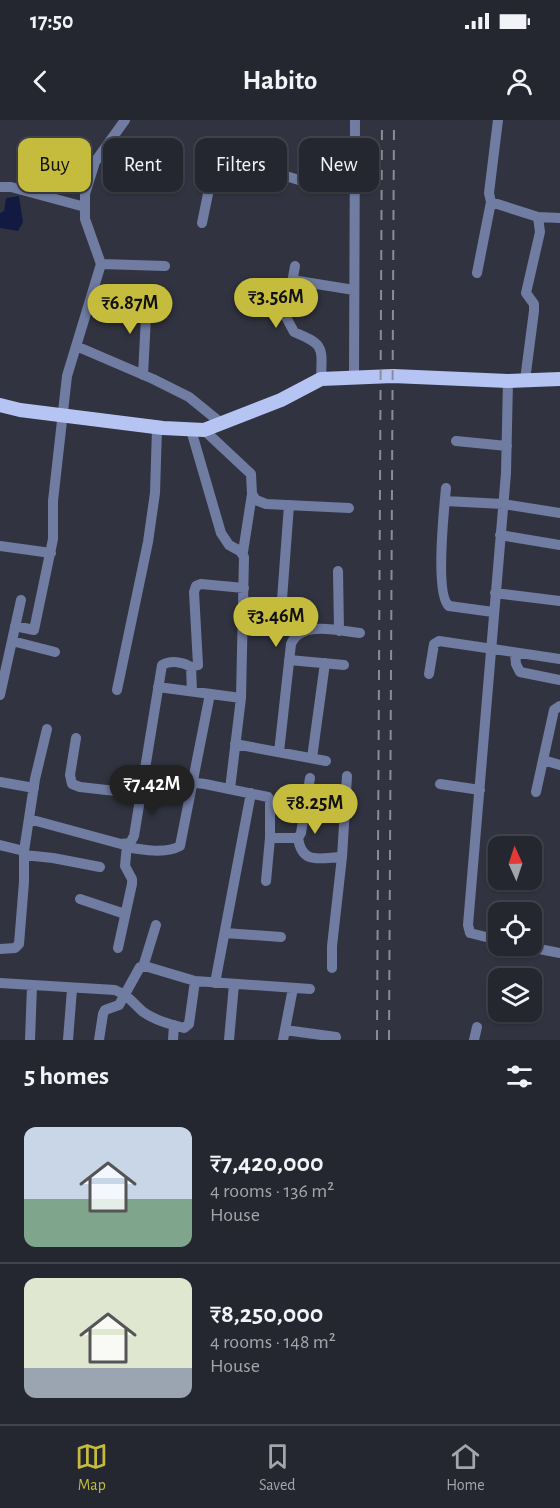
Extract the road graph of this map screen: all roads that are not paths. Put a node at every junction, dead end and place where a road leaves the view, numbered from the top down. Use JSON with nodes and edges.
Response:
{"nodes":[{"id":1,"x":125,"y":120,"type":"edge"},
{"id":2,"x":355,"y":120,"type":"edge"},
{"id":3,"x":498,"y":120,"type":"edge"},
{"id":4,"x":355,"y":138,"type":"edge"},
{"id":5,"x":299,"y":180,"type":"edge"},
{"id":6,"x":0,"y":187,"type":"edge"},
{"id":7,"x":355,"y":192,"type":"edge"},
{"id":8,"x":491,"y":202,"type":"junction"},
{"id":9,"x":85,"y":207,"type":"junction"},
{"id":10,"x":538,"y":217,"type":"junction"},
{"id":11,"x":560,"y":218,"type":"edge"},
{"id":12,"x":202,"y":223,"type":"dead end"},
{"id":13,"x":101,"y":264,"type":"junction"},
{"id":14,"x":165,"y":266,"type":"dead end"},
{"id":15,"x":295,"y":266,"type":"dead end"},
{"id":16,"x":477,"y":273,"type":"dead end"},
{"id":17,"x":292,"y":280,"type":"junction"},
{"id":18,"x":354,"y":290,"type":"junction"},
{"id":19,"x":147,"y":297,"type":"dead end"},
{"id":20,"x":75,"y":346,"type":"junction"},
{"id":21,"x":143,"y":375,"type":"junction"},
{"id":22,"x":354,"y":377,"type":"junction"},
{"id":23,"x":321,"y":379,"type":"junction"},
{"id":24,"x":560,"y":379,"type":"edge"},
{"id":25,"x":525,"y":380,"type":"junction"},
{"id":26,"x":508,"y":381,"type":"junction"},
{"id":27,"x":0,"y":405,"type":"edge"},
{"id":28,"x":62,"y":416,"type":"junction"},
{"id":29,"x":221,"y":423,"type":"junction"},
{"id":30,"x":157,"y":428,"type":"junction"},
{"id":31,"x":198,"y":430,"type":"junction"},
{"id":32,"x":456,"y":441,"type":"dead end"},
{"id":33,"x":507,"y":446,"type":"junction"},
{"id":34,"x":446,"y":488,"type":"dead end"},
{"id":35,"x":252,"y":494,"type":"junction"},
{"id":36,"x":445,"y":501,"type":"junction"},
{"id":37,"x":503,"y":504,"type":"junction"},
{"id":38,"x":289,"y":505,"type":"junction"},
{"id":39,"x":349,"y":508,"type":"dead end"},
{"id":40,"x":560,"y":513,"type":"edge"},
{"id":41,"x":500,"y":535,"type":"junction"},
{"id":42,"x":560,"y":544,"type":"edge"},
{"id":43,"x":0,"y":546,"type":"edge"},
{"id":44,"x":51,"y":553,"type":"junction"},
{"id":45,"x":242,"y":554,"type":"junction"},
{"id":46,"x":338,"y":571,"type":"dead end"},
{"id":47,"x":244,"y":588,"type":"junction"},
{"id":48,"x":495,"y":593,"type":"junction"},
{"id":49,"x":21,"y":600,"type":"dead end"},
{"id":50,"x":560,"y":601,"type":"edge"},
{"id":51,"x":493,"y":612,"type":"junction"},
{"id":52,"x":281,"y":613,"type":"dead end"},
{"id":53,"x":15,"y":626,"type":"junction"},
{"id":54,"x":339,"y":631,"type":"junction"},
{"id":55,"x":360,"y":633,"type":"dead end"},
{"id":56,"x":12,"y":642,"type":"junction"},
{"id":57,"x":491,"y":649,"type":"junction"},
{"id":58,"x":55,"y":652,"type":"dead end"},
{"id":59,"x":515,"y":653,"type":"junction"},
{"id":60,"x":560,"y":659,"type":"edge"},
{"id":61,"x":290,"y":660,"type":"junction"},
{"id":62,"x":325,"y":663,"type":"junction"},
{"id":63,"x":3,"y":664,"type":"edge"},
{"id":64,"x":344,"y":665,"type":"dead end"},
{"id":65,"x":191,"y":667,"type":"junction"},
{"id":66,"x":429,"y":674,"type":"dead end"},
{"id":67,"x":560,"y":680,"type":"edge"},
{"id":68,"x":158,"y":687,"type":"junction"},
{"id":69,"x":117,"y":690,"type":"dead end"},
{"id":70,"x":192,"y":691,"type":"junction"},
{"id":71,"x":210,"y":694,"type":"junction"},
{"id":72,"x":0,"y":695,"type":"edge"},
{"id":73,"x":241,"y":698,"type":"junction"},
{"id":74,"x":560,"y":706,"type":"edge"},
{"id":75,"x":47,"y":729,"type":"dead end"},
{"id":76,"x":76,"y":738,"type":"dead end"},
{"id":77,"x":235,"y":744,"type":"junction"},
{"id":78,"x":279,"y":752,"type":"junction"},
{"id":79,"x":312,"y":758,"type":"junction"},
{"id":80,"x":326,"y":760,"type":"dead end"},
{"id":81,"x":543,"y":760,"type":"junction"},
{"id":82,"x":560,"y":765,"type":"edge"},
{"id":83,"x":347,"y":776,"type":"dead end"},
{"id":84,"x":145,"y":777,"type":"junction"},
{"id":85,"x":310,"y":778,"type":"dead end"},
{"id":86,"x":0,"y":782,"type":"edge"},
{"id":87,"x":192,"y":782,"type":"junction"},
{"id":88,"x":440,"y":784,"type":"dead end"},
{"id":89,"x":34,"y":788,"type":"junction"},
{"id":90,"x":230,"y":789,"type":"junction"},
{"id":91,"x":480,"y":790,"type":"junction"},
{"id":92,"x":536,"y":792,"type":"dead end"},
{"id":93,"x":251,"y":793,"type":"junction"},
{"id":94,"x":142,"y":794,"type":"junction"},
{"id":95,"x":28,"y":819,"type":"junction"},
{"id":96,"x":270,"y":838,"type":"junction"},
{"id":97,"x":298,"y":838,"type":"junction"},
{"id":98,"x":0,"y":845,"type":"edge"},
{"id":99,"x":127,"y":846,"type":"junction"},
{"id":100,"x":24,"y":853,"type":"junction"},
{"id":101,"x":342,"y":857,"type":"junction"},
{"id":102,"x":100,"y":867,"type":"dead end"},
{"id":103,"x":266,"y":881,"type":"dead end"},
{"id":104,"x":80,"y":899,"type":"dead end"},
{"id":105,"x":125,"y":914,"type":"junction"},
{"id":106,"x":156,"y":925,"type":"dead end"},
{"id":107,"x":225,"y":933,"type":"junction"},
{"id":108,"x":281,"y":938,"type":"dead end"},
{"id":109,"x":488,"y":938,"type":"edge"},
{"id":110,"x":118,"y":948,"type":"dead end"},
{"id":111,"x":0,"y":949,"type":"edge"},
{"id":112,"x":542,"y":949,"type":"edge"},
{"id":113,"x":560,"y":953,"type":"edge"},
{"id":114,"x":142,"y":967,"type":"junction"},
{"id":115,"x":332,"y":968,"type":"dead end"},
{"id":116,"x":195,"y":981,"type":"junction"},
{"id":117,"x":0,"y":983,"type":"edge"},
{"id":118,"x":215,"y":983,"type":"junction"},
{"id":119,"x":234,"y":984,"type":"junction"},
{"id":120,"x":32,"y":986,"type":"junction"},
{"id":121,"x":293,"y":988,"type":"junction"},
{"id":122,"x":72,"y":989,"type":"junction"},
{"id":123,"x":310,"y":989,"type":"dead end"},
{"id":124,"x":125,"y":995,"type":"junction"},
{"id":125,"x":174,"y":1025,"type":"junction"},
{"id":126,"x":477,"y":1027,"type":"dead end"},
{"id":127,"x":284,"y":1035,"type":"edge"},
{"id":128,"x":336,"y":1037,"type":"dead end"},
{"id":129,"x":30,"y":1040,"type":"edge"},
{"id":130,"x":68,"y":1040,"type":"edge"},
{"id":131,"x":99,"y":1040,"type":"edge"},
{"id":132,"x":172,"y":1040,"type":"edge"},
{"id":133,"x":229,"y":1040,"type":"edge"},
{"id":134,"x":474,"y":1040,"type":"edge"}],
"edges":[{"from":1,"to":9,"type":"street"},
{"from":2,"to":4,"type":"street"},
{"from":3,"to":8,"type":"street"},
{"from":5,"to":12,"type":"street"},
{"from":6,"to":9,"type":"street"},
{"from":7,"to":18,"type":"street"},
{"from":8,"to":10,"type":"street"},
{"from":8,"to":16,"type":"street"},
{"from":9,"to":13,"type":"street"},
{"from":10,"to":11,"type":"street"},
{"from":10,"to":25,"type":"street"},
{"from":13,"to":14,"type":"street"},
{"from":13,"to":20,"type":"street"},
{"from":15,"to":17,"type":"street"},
{"from":17,"to":18,"type":"street"},
{"from":17,"to":23,"type":"street"},
{"from":18,"to":22,"type":"street"},
{"from":19,"to":21,"type":"street"},
{"from":20,"to":21,"type":"street"},
{"from":20,"to":28,"type":"street"},
{"from":21,"to":29,"type":"street"},
{"from":22,"to":23,"type":"main road"},
{"from":22,"to":26,"type":"main road"},
{"from":23,"to":29,"type":"main road"},
{"from":24,"to":25,"type":"main road"},
{"from":25,"to":26,"type":"main road"},
{"from":26,"to":33,"type":"street"},
{"from":27,"to":28,"type":"main road"},
{"from":28,"to":30,"type":"main road"},
{"from":28,"to":44,"type":"street"},
{"from":29,"to":31,"type":"main road"},
{"from":30,"to":31,"type":"main road"},
{"from":30,"to":69,"type":"street"},
{"from":31,"to":35,"type":"street"},
{"from":31,"to":45,"type":"street"},
{"from":32,"to":33,"type":"street"},
{"from":33,"to":37,"type":"street"},
{"from":34,"to":36,"type":"street"},
{"from":35,"to":38,"type":"street"},
{"from":35,"to":45,"type":"street"},
{"from":36,"to":37,"type":"street"},
{"from":36,"to":51,"type":"street"},
{"from":37,"to":40,"type":"street"},
{"from":37,"to":41,"type":"street"},
{"from":38,"to":39,"type":"street"},
{"from":38,"to":52,"type":"street"},
{"from":41,"to":42,"type":"street"},
{"from":41,"to":48,"type":"street"},
{"from":43,"to":44,"type":"street"},
{"from":44,"to":53,"type":"street"},
{"from":45,"to":47,"type":"street"},
{"from":46,"to":54,"type":"street"},
{"from":47,"to":65,"type":"street"},
{"from":47,"to":73,"type":"street"},
{"from":48,"to":50,"type":"street"},
{"from":48,"to":51,"type":"street"},
{"from":49,"to":53,"type":"street"},
{"from":51,"to":57,"type":"street"},
{"from":53,"to":56,"type":"street"},
{"from":54,"to":55,"type":"street"},
{"from":54,"to":61,"type":"street"},
{"from":56,"to":58,"type":"street"},
{"from":56,"to":63,"type":"street"},
{"from":57,"to":59,"type":"street"},
{"from":57,"to":66,"type":"street"},
{"from":57,"to":91,"type":"street"},
{"from":59,"to":60,"type":"street"},
{"from":59,"to":67,"type":"street"},
{"from":61,"to":62,"type":"street"},
{"from":61,"to":78,"type":"street"},
{"from":62,"to":64,"type":"street"},
{"from":62,"to":79,"type":"street"},
{"from":63,"to":72,"type":"street"},
{"from":65,"to":68,"type":"street"},
{"from":65,"to":70,"type":"street"},
{"from":68,"to":70,"type":"street"},
{"from":68,"to":84,"type":"street"},
{"from":70,"to":71,"type":"street"},
{"from":71,"to":73,"type":"street"},
{"from":71,"to":87,"type":"street"},
{"from":73,"to":77,"type":"street"},
{"from":74,"to":81,"type":"street"},
{"from":75,"to":89,"type":"street"},
{"from":76,"to":94,"type":"street"},
{"from":77,"to":78,"type":"street"},
{"from":77,"to":90,"type":"street"},
{"from":78,"to":79,"type":"street"},
{"from":79,"to":80,"type":"street"},
{"from":81,"to":82,"type":"street"},
{"from":81,"to":92,"type":"street"},
{"from":83,"to":101,"type":"street"},
{"from":84,"to":87,"type":"street"},
{"from":84,"to":94,"type":"street"},
{"from":85,"to":97,"type":"street"},
{"from":86,"to":89,"type":"street"},
{"from":87,"to":90,"type":"street"},
{"from":87,"to":99,"type":"street"},
{"from":88,"to":91,"type":"street"},
{"from":89,"to":95,"type":"street"},
{"from":90,"to":93,"type":"street"},
{"from":91,"to":109,"type":"street"},
{"from":93,"to":96,"type":"street"},
{"from":93,"to":107,"type":"street"},
{"from":94,"to":99,"type":"street"},
{"from":95,"to":99,"type":"street"},
{"from":95,"to":100,"type":"street"},
{"from":96,"to":97,"type":"street"},
{"from":96,"to":103,"type":"street"},
{"from":97,"to":101,"type":"street"},
{"from":98,"to":100,"type":"street"},
{"from":99,"to":105,"type":"street"},
{"from":100,"to":102,"type":"street"},
{"from":100,"to":111,"type":"street"},
{"from":101,"to":115,"type":"street"},
{"from":104,"to":105,"type":"street"},
{"from":105,"to":110,"type":"street"},
{"from":106,"to":114,"type":"street"},
{"from":107,"to":108,"type":"street"},
{"from":107,"to":118,"type":"street"},
{"from":112,"to":113,"type":"street"},
{"from":114,"to":116,"type":"street"},
{"from":114,"to":124,"type":"street"},
{"from":116,"to":118,"type":"street"},
{"from":116,"to":125,"type":"street"},
{"from":117,"to":120,"type":"street"},
{"from":118,"to":119,"type":"street"},
{"from":119,"to":121,"type":"street"},
{"from":119,"to":133,"type":"street"},
{"from":120,"to":122,"type":"street"},
{"from":120,"to":129,"type":"street"},
{"from":121,"to":123,"type":"street"},
{"from":121,"to":127,"type":"street"},
{"from":122,"to":124,"type":"street"},
{"from":122,"to":130,"type":"street"},
{"from":124,"to":125,"type":"street"},
{"from":124,"to":131,"type":"street"},
{"from":125,"to":132,"type":"street"},
{"from":126,"to":134,"type":"street"},
{"from":127,"to":128,"type":"street"}]}
